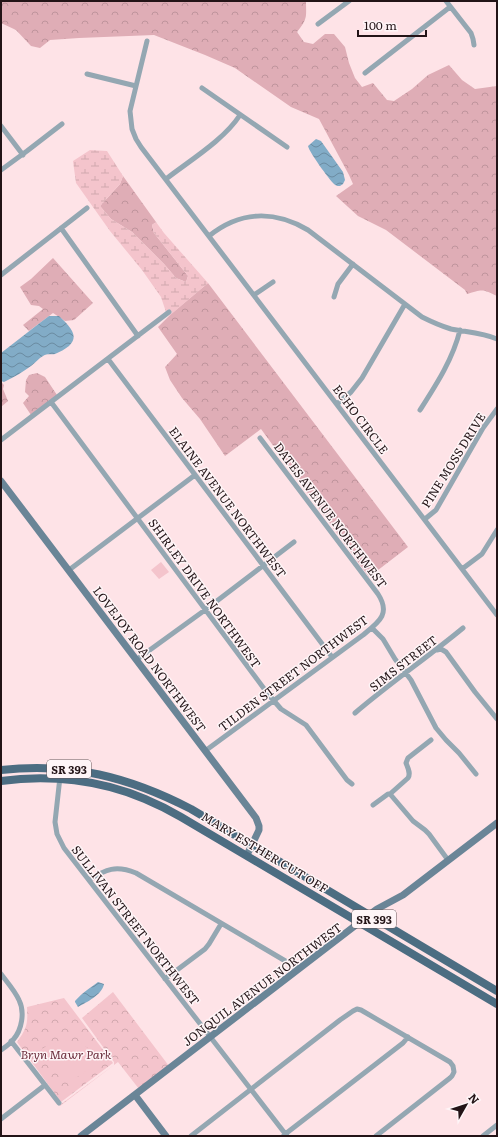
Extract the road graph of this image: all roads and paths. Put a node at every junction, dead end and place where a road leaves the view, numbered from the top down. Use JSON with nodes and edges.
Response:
{"nodes":[{"id":1,"x":349,"y":1,"type":"edge"},
{"id":2,"x":446,"y":1,"type":"edge"},
{"id":3,"x":450,"y":7,"type":"junction"},
{"id":4,"x":318,"y":24,"type":"dead end"},
{"id":5,"x":147,"y":41,"type":"dead end"},
{"id":6,"x":474,"y":45,"type":"dead end"},
{"id":7,"x":365,"y":73,"type":"dead end"},
{"id":8,"x":87,"y":74,"type":"dead end"},
{"id":9,"x":136,"y":86,"type":"junction"},
{"id":10,"x":202,"y":88,"type":"dead end"},
{"id":11,"x":240,"y":115,"type":"junction"},
{"id":12,"x":62,"y":124,"type":"dead end"},
{"id":13,"x":1,"y":126,"type":"edge"},
{"id":14,"x":287,"y":147,"type":"dead end"},
{"id":15,"x":23,"y":155,"type":"junction"},
{"id":16,"x":1,"y":170,"type":"edge"},
{"id":17,"x":166,"y":179,"type":"junction"},
{"id":18,"x":87,"y":208,"type":"dead end"},
{"id":19,"x":61,"y":228,"type":"junction"},
{"id":20,"x":209,"y":236,"type":"junction"},
{"id":21,"x":353,"y":264,"type":"junction"},
{"id":22,"x":1,"y":275,"type":"edge"},
{"id":23,"x":273,"y":282,"type":"dead end"},
{"id":24,"x":254,"y":295,"type":"junction"},
{"id":25,"x":334,"y":297,"type":"dead end"},
{"id":26,"x":406,"y":304,"type":"junction"},
{"id":27,"x":169,"y":312,"type":"dead end"},
{"id":28,"x":460,"y":330,"type":"junction"},
{"id":29,"x":138,"y":336,"type":"junction"},
{"id":30,"x":497,"y":339,"type":"edge"},
{"id":31,"x":108,"y":359,"type":"junction"},
{"id":32,"x":52,"y":402,"type":"junction"},
{"id":33,"x":337,"y":404,"type":"junction"},
{"id":34,"x":497,"y":409,"type":"edge"},
{"id":35,"x":420,"y":410,"type":"dead end"},
{"id":36,"x":260,"y":438,"type":"dead end"},
{"id":37,"x":1,"y":440,"type":"edge"},
{"id":38,"x":195,"y":475,"type":"junction"},
{"id":39,"x":1,"y":481,"type":"edge"},
{"id":40,"x":138,"y":518,"type":"junction"},
{"id":41,"x":425,"y":519,"type":"junction"},
{"id":42,"x":497,"y":530,"type":"edge"},
{"id":43,"x":294,"y":542,"type":"dead end"},
{"id":44,"x":263,"y":566,"type":"junction"},
{"id":45,"x":462,"y":569,"type":"junction"},
{"id":46,"x":68,"y":570,"type":"junction"},
{"id":47,"x":384,"y":606,"type":"joint"},
{"id":48,"x":205,"y":610,"type":"junction"},
{"id":49,"x":497,"y":615,"type":"edge"},
{"id":50,"x":372,"y":628,"type":"junction"},
{"id":51,"x":463,"y":628,"type":"dead end"},
{"id":52,"x":436,"y":650,"type":"junction"},
{"id":53,"x":332,"y":657,"type":"junction"},
{"id":54,"x":136,"y":660,"type":"junction"},
{"id":55,"x":406,"y":672,"type":"junction"},
{"id":56,"x":273,"y":701,"type":"junction"},
{"id":57,"x":355,"y":713,"type":"dead end"},
{"id":58,"x":497,"y":719,"type":"edge"},
{"id":59,"x":431,"y":740,"type":"dead end"},
{"id":60,"x":205,"y":751,"type":"junction"},
{"id":61,"x":61,"y":768,"type":"junction"},
{"id":62,"x":1,"y":770,"type":"edge"},
{"id":63,"x":476,"y":774,"type":"dead end"},
{"id":64,"x":59,"y":779,"type":"junction"},
{"id":65,"x":1,"y":781,"type":"edge"},
{"id":66,"x":352,"y":784,"type":"dead end"},
{"id":67,"x":143,"y":787,"type":"junction"},
{"id":68,"x":390,"y":794,"type":"junction"},
{"id":69,"x":139,"y":797,"type":"junction"},
{"id":70,"x":373,"y":805,"type":"dead end"},
{"id":71,"x":497,"y":823,"type":"edge"},
{"id":72,"x":252,"y":845,"type":"junction"},
{"id":73,"x":246,"y":855,"type":"junction"},
{"id":74,"x":448,"y":860,"type":"junction"},
{"id":75,"x":89,"y":880,"type":"junction"},
{"id":76,"x":369,"y":915,"type":"junction"},
{"id":77,"x":360,"y":922,"type":"junction"},
{"id":78,"x":221,"y":924,"type":"junction"},
{"id":79,"x":299,"y":969,"type":"junction"},
{"id":80,"x":2,"y":978,"type":"edge"},
{"id":81,"x":166,"y":979,"type":"junction"},
{"id":82,"x":480,"y":982,"type":"junction"},
{"id":83,"x":475,"y":991,"type":"junction"},
{"id":84,"x":497,"y":991,"type":"edge"},
{"id":85,"x":497,"y":1004,"type":"edge"},
{"id":86,"x":211,"y":1037,"type":"junction"},
{"id":87,"x":408,"y":1037,"type":"junction"},
{"id":88,"x":11,"y":1041,"type":"junction"},
{"id":89,"x":1,"y":1050,"type":"edge"},
{"id":90,"x":45,"y":1085,"type":"junction"},
{"id":91,"x":252,"y":1090,"type":"junction"},
{"id":92,"x":135,"y":1095,"type":"junction"},
{"id":93,"x":59,"y":1103,"type":"dead end"},
{"id":94,"x":1,"y":1119,"type":"edge"},
{"id":95,"x":497,"y":1125,"type":"edge"},
{"id":96,"x":286,"y":1135,"type":"edge"},
{"id":97,"x":81,"y":1136,"type":"edge"},
{"id":98,"x":166,"y":1136,"type":"edge"},
{"id":99,"x":191,"y":1136,"type":"edge"},
{"id":100,"x":376,"y":1136,"type":"edge"},
{"id":101,"x":483,"y":1136,"type":"edge"}],
"edges":[{"from":1,"to":4,"type":"street"},
{"from":2,"to":3,"type":"street"},
{"from":3,"to":6,"type":"street"},
{"from":3,"to":7,"type":"street"},
{"from":5,"to":9,"type":"street","name":"ECHO CIRCLE"},
{"from":8,"to":9,"type":"street"},
{"from":9,"to":17,"type":"street","name":"ECHO CIRCLE"},
{"from":10,"to":11,"type":"street"},
{"from":11,"to":14,"type":"street"},
{"from":11,"to":17,"type":"street"},
{"from":12,"to":15,"type":"street"},
{"from":13,"to":15,"type":"street"},
{"from":15,"to":16,"type":"street"},
{"from":17,"to":20,"type":"street","name":"ECHO CIRCLE"},
{"from":18,"to":19,"type":"street"},
{"from":19,"to":22,"type":"street"},
{"from":19,"to":29,"type":"street"},
{"from":20,"to":21,"type":"street"},
{"from":20,"to":24,"type":"street","name":"ECHO CIRCLE"},
{"from":21,"to":25,"type":"street"},
{"from":21,"to":26,"type":"street"},
{"from":23,"to":24,"type":"street"},
{"from":24,"to":33,"type":"street","name":"ECHO CIRCLE"},
{"from":26,"to":28,"type":"street"},
{"from":26,"to":33,"type":"street"},
{"from":27,"to":29,"type":"street"},
{"from":28,"to":30,"type":"street"},
{"from":28,"to":35,"type":"street"},
{"from":29,"to":31,"type":"street"},
{"from":31,"to":32,"type":"street"},
{"from":31,"to":38,"type":"street","name":"ELAINE AVENUE NORTHWEST"},
{"from":32,"to":37,"type":"street"},
{"from":32,"to":40,"type":"street","name":"SHIRLEY DRIVE NORTHWEST"},
{"from":33,"to":41,"type":"street","name":"ECHO CIRCLE"},
{"from":34,"to":41,"type":"street","name":"PINE MOSS DRIVE"},
{"from":36,"to":47,"type":"street","name":"DATES AVENUE NORTHWEST"},
{"from":38,"to":40,"type":"street"},
{"from":38,"to":44,"type":"street","name":"ELAINE AVENUE NORTHWEST"},
{"from":39,"to":46,"type":"street","name":"LOVEJOY ROAD NORTHWEST"},
{"from":40,"to":46,"type":"street"},
{"from":40,"to":48,"type":"street","name":"SHIRLEY DRIVE NORTHWEST"},
{"from":41,"to":45,"type":"street","name":"ECHO CIRCLE"},
{"from":42,"to":45,"type":"street"},
{"from":43,"to":44,"type":"street"},
{"from":44,"to":48,"type":"street"},
{"from":44,"to":53,"type":"street","name":"ELAINE AVENUE NORTHWEST"},
{"from":45,"to":49,"type":"street","name":"ECHO CIRCLE"},
{"from":46,"to":54,"type":"street","name":"LOVEJOY ROAD NORTHWEST"},
{"from":47,"to":50,"type":"street","name":"TILDEN STREET NORTHWEST"},
{"from":48,"to":54,"type":"street"},
{"from":48,"to":56,"type":"street","name":"SHIRLEY DRIVE NORTHWEST"},
{"from":50,"to":53,"type":"street","name":"TILDEN STREET NORTHWEST"},
{"from":50,"to":55,"type":"street"},
{"from":51,"to":52,"type":"street","name":"SIMS STREET"},
{"from":52,"to":55,"type":"street","name":"SIMS STREET"},
{"from":52,"to":58,"type":"street"},
{"from":53,"to":56,"type":"street","name":"TILDEN STREET NORTHWEST"},
{"from":54,"to":60,"type":"street","name":"LOVEJOY ROAD NORTHWEST"},
{"from":55,"to":57,"type":"street","name":"SIMS STREET"},
{"from":55,"to":63,"type":"street"},
{"from":56,"to":60,"type":"street","name":"TILDEN STREET NORTHWEST"},
{"from":56,"to":66,"type":"street","name":"SHIRLEY DRIVE NORTHWEST"},
{"from":59,"to":68,"type":"street"},
{"from":60,"to":72,"type":"street","name":"LOVEJOY ROAD NORTHWEST"},
{"from":61,"to":62,"type":"main road","name":"MARY ESTHER CUT OFF","number":"SR 393"},
{"from":61,"to":64,"type":"street","name":"SULLIVAN STREET NORTHWEST"},
{"from":61,"to":67,"type":"main road","name":"MARY ESTHER CUT OFF","number":"SR 393"},
{"from":64,"to":65,"type":"main road","name":"MARY ESTHER CUT OFF","number":"SR 393"},
{"from":64,"to":69,"type":"main road","name":"MARY ESTHER CUT OFF","number":"SR 393"},
{"from":64,"to":75,"type":"street","name":"SULLIVAN STREET NORTHWEST"},
{"from":67,"to":69,"type":"main road"},
{"from":67,"to":72,"type":"main road","name":"MARY ESTHER CUT OFF","number":"SR 393"},
{"from":68,"to":70,"type":"street"},
{"from":68,"to":74,"type":"street"},
{"from":69,"to":73,"type":"main road","name":"MARY ESTHER CUT OFF","number":"SR 393"},
{"from":71,"to":74,"type":"street","name":"JONQUIL AVENUE NORTHWEST"},
{"from":72,"to":73,"type":"street","name":"LOVEJOY ROAD NORTHWEST"},
{"from":72,"to":76,"type":"main road","name":"MARY ESTHER CUT OFF","number":"SR 393"},
{"from":73,"to":77,"type":"main road","name":"MARY ESTHER CUT OFF","number":"SR 393"},
{"from":74,"to":76,"type":"street","name":"JONQUIL AVENUE NORTHWEST"},
{"from":75,"to":78,"type":"street"},
{"from":75,"to":81,"type":"street","name":"SULLIVAN STREET NORTHWEST"},
{"from":76,"to":77,"type":"street","name":"JONQUIL AVENUE NORTHWEST"},
{"from":76,"to":82,"type":"main road","name":"MARY ESTHER CUT OFF","number":"SR 393"},
{"from":77,"to":79,"type":"street","name":"JONQUIL AVENUE NORTHWEST"},
{"from":77,"to":83,"type":"main road","name":"MARY ESTHER CUT OFF","number":"SR 393"},
{"from":78,"to":79,"type":"street"},
{"from":78,"to":81,"type":"street"},
{"from":79,"to":86,"type":"street","name":"JONQUIL AVENUE NORTHWEST"},
{"from":80,"to":88,"type":"street"},
{"from":81,"to":86,"type":"street","name":"SULLIVAN STREET NORTHWEST"},
{"from":82,"to":83,"type":"main road"},
{"from":82,"to":84,"type":"main road","name":"MARY ESTHER CUT OFF","number":"SR 393"},
{"from":83,"to":85,"type":"main road","name":"MARY ESTHER CUT OFF","number":"SR 393"},
{"from":86,"to":91,"type":"street","name":"SULLIVAN STREET NORTHWEST"},
{"from":86,"to":92,"type":"street","name":"JONQUIL AVENUE NORTHWEST"},
{"from":87,"to":91,"type":"street"},
{"from":87,"to":96,"type":"street"},
{"from":87,"to":100,"type":"street"},
{"from":88,"to":89,"type":"street"},
{"from":88,"to":90,"type":"street"},
{"from":90,"to":93,"type":"street"},
{"from":90,"to":94,"type":"street"},
{"from":91,"to":96,"type":"street","name":"SULLIVAN STREET NORTHWEST"},
{"from":91,"to":99,"type":"street"},
{"from":92,"to":97,"type":"street","name":"JONQUIL AVENUE NORTHWEST"},
{"from":92,"to":98,"type":"street"},
{"from":95,"to":101,"type":"street"}]}
